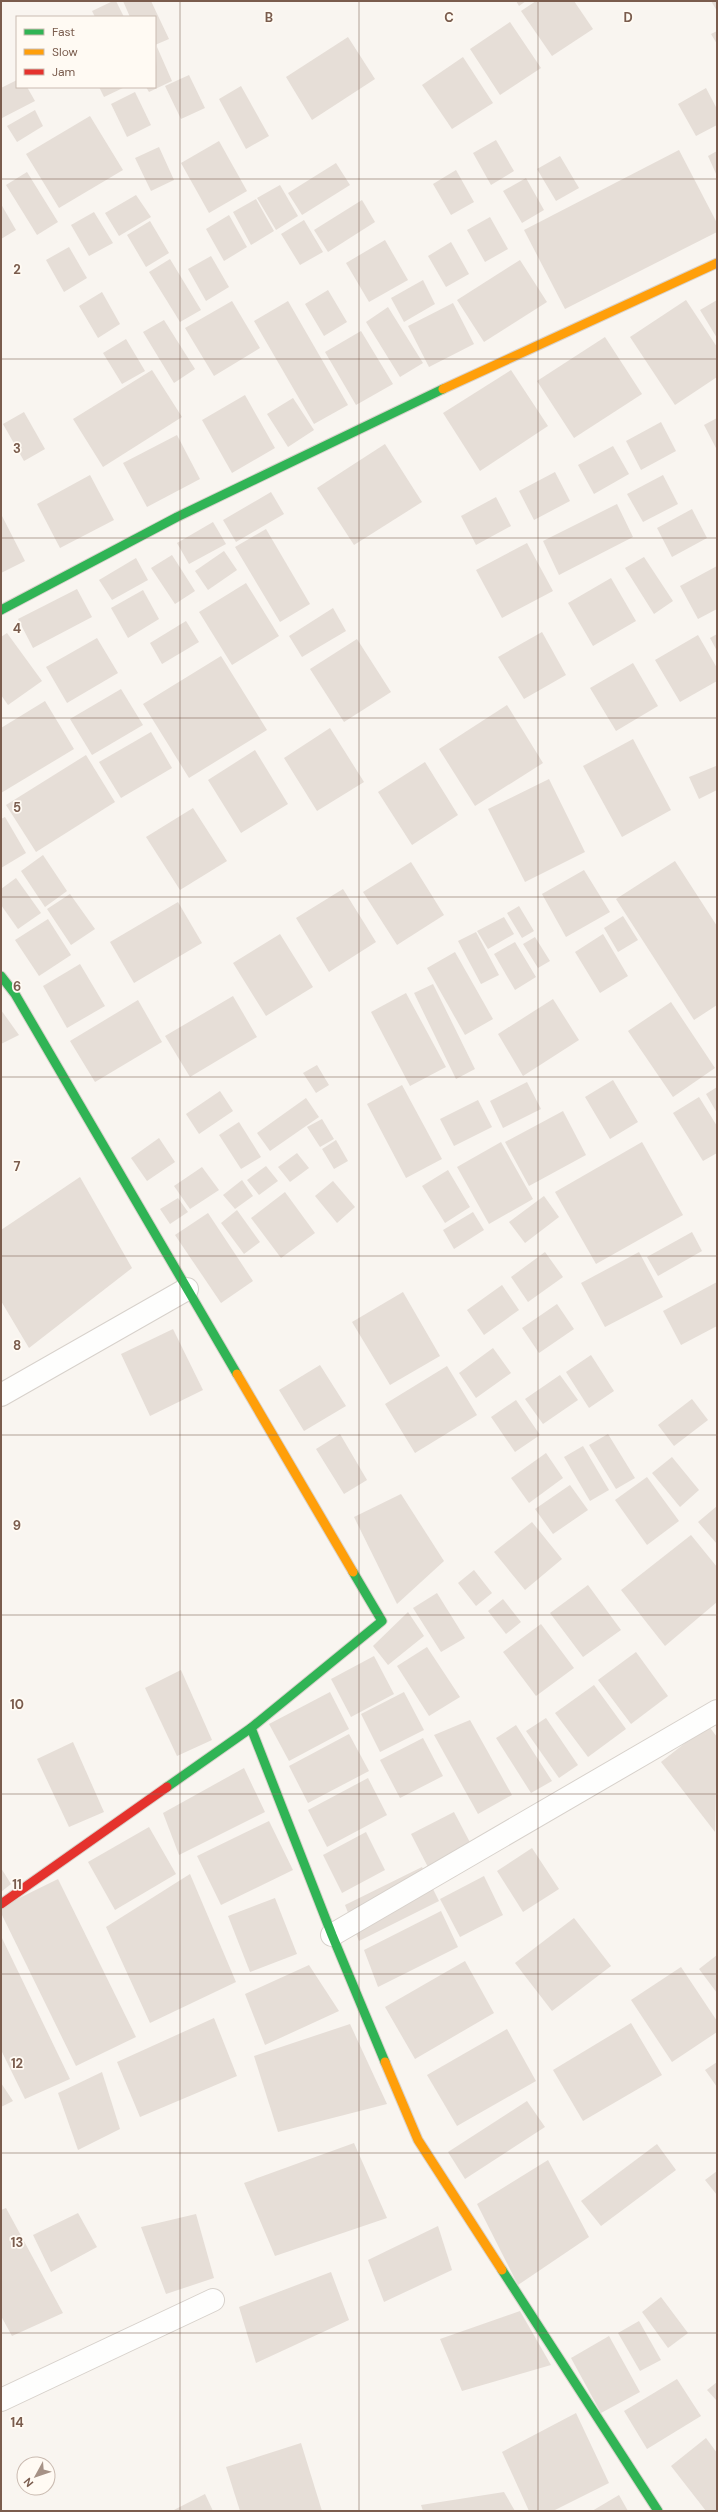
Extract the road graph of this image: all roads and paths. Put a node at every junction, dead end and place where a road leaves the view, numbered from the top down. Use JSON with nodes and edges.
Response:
{"nodes":[{"id":1,"x":717,"y":263,"type":"edge"},
{"id":2,"x":1,"y":610,"type":"edge"},
{"id":3,"x":1,"y":976,"type":"edge"},
{"id":4,"x":187,"y":1289,"type":"junction"},
{"id":5,"x":1,"y":1395,"type":"edge"},
{"id":6,"x":717,"y":1711,"type":"edge"},
{"id":7,"x":250,"y":1728,"type":"junction"},
{"id":8,"x":1,"y":1904,"type":"edge"},
{"id":9,"x":332,"y":1935,"type":"junction"},
{"id":10,"x":213,"y":2300,"type":"dead end"},
{"id":11,"x":1,"y":2400,"type":"edge"},
{"id":12,"x":658,"y":2511,"type":"edge"}],
"edges":[{"from":1,"to":2,"type":"street"},
{"from":3,"to":4,"type":"street"},
{"from":4,"to":5,"type":"street"},
{"from":4,"to":7,"type":"street"},
{"from":6,"to":9,"type":"street"},
{"from":7,"to":8,"type":"street"},
{"from":7,"to":9,"type":"street"},
{"from":9,"to":12,"type":"street"},
{"from":10,"to":11,"type":"street"}]}
